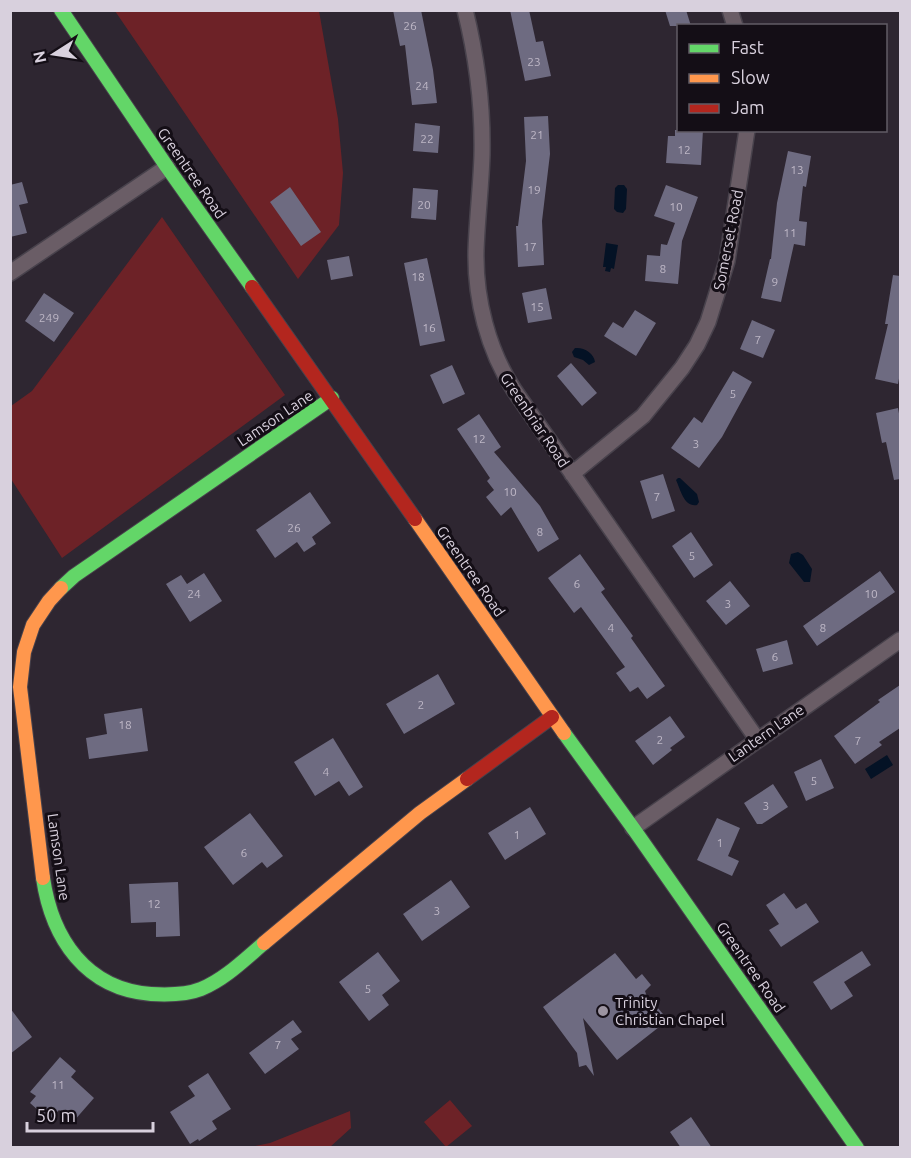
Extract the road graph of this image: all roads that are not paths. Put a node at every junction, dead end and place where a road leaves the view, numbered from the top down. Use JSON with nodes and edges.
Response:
{"nodes":[{"id":1,"x":60,"y":10,"type":"edge"},
{"id":2,"x":465,"y":10,"type":"edge"},
{"id":3,"x":747,"y":132,"type":"edge"},
{"id":4,"x":167,"y":167,"type":"junction"},
{"id":5,"x":10,"y":273,"type":"edge"},
{"id":6,"x":332,"y":398,"type":"junction"},
{"id":7,"x":572,"y":474,"type":"junction"},
{"id":8,"x":900,"y":640,"type":"edge"},
{"id":9,"x":552,"y":717,"type":"junction"},
{"id":10,"x":757,"y":739,"type":"junction"},
{"id":11,"x":633,"y":828,"type":"junction"},
{"id":12,"x":858,"y":1148,"type":"edge"}],
"edges":[{"from":1,"to":4,"type":"street","name":"Greentree Road"},
{"from":2,"to":7,"type":"street","name":"Greenbriar Road"},
{"from":3,"to":7,"type":"street","name":"Somerset Road"},
{"from":4,"to":5,"type":"street"},
{"from":4,"to":6,"type":"street","name":"Greentree Road"},
{"from":6,"to":9,"type":"street","name":"Greentree Road"},
{"from":6,"to":9,"type":"street","name":"Lamson Lane"},
{"from":7,"to":10,"type":"street","name":"Greenbriar Road"},
{"from":8,"to":10,"type":"street","name":"Lantern Lane"},
{"from":9,"to":11,"type":"street","name":"Greentree Road"},
{"from":10,"to":11,"type":"street","name":"Lantern Lane"},
{"from":11,"to":12,"type":"street","name":"Greentree Road"}]}
